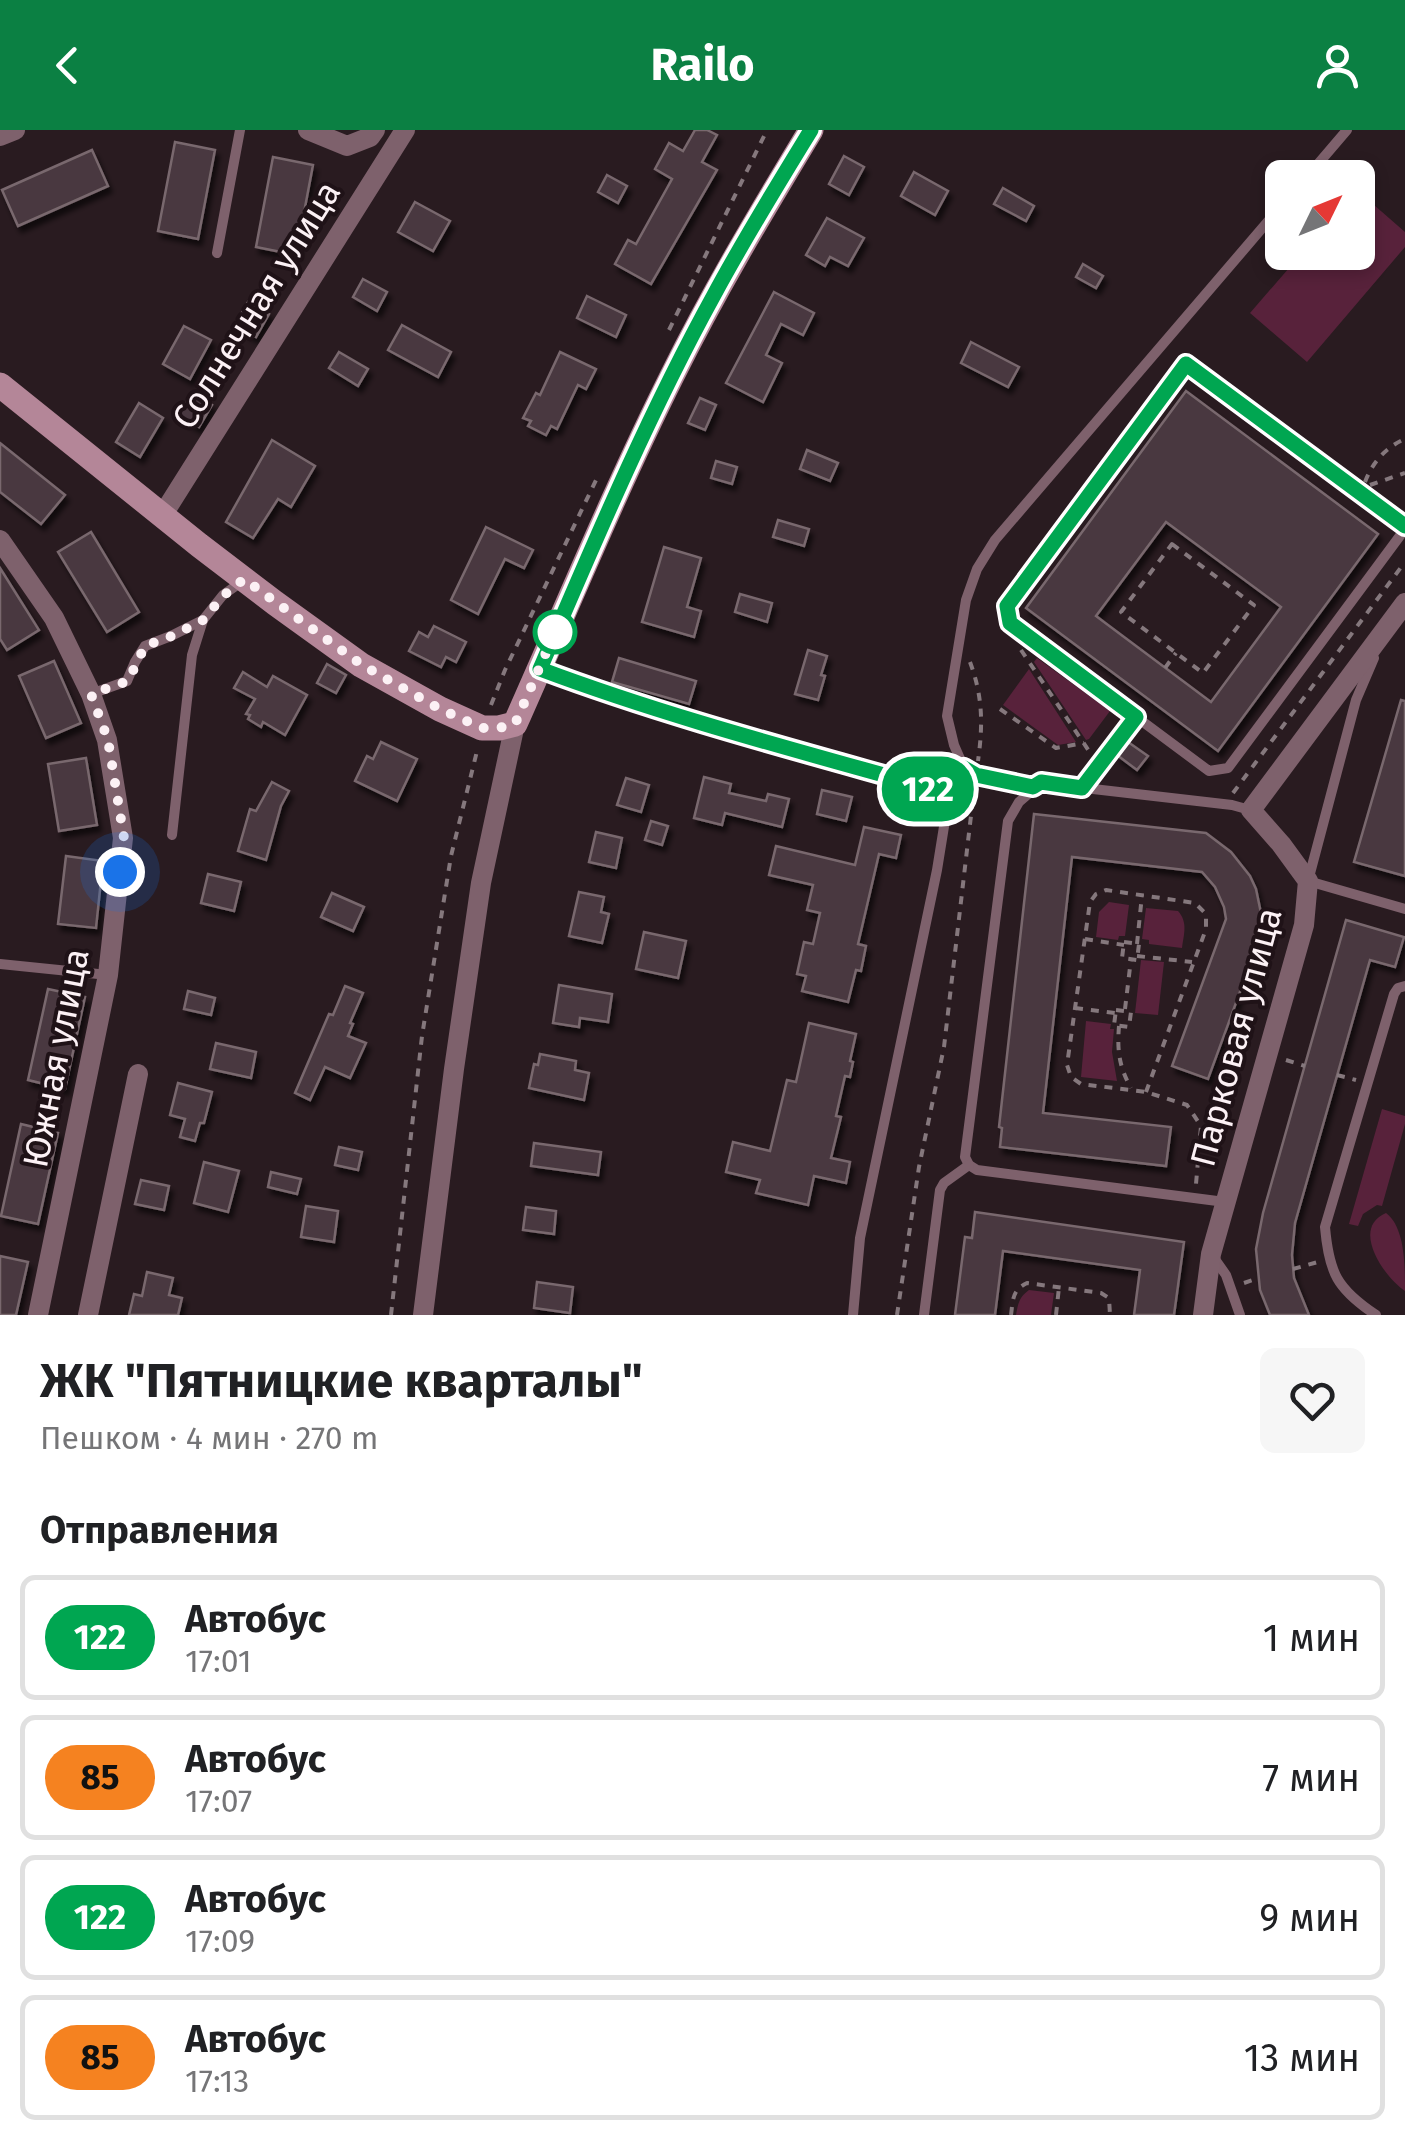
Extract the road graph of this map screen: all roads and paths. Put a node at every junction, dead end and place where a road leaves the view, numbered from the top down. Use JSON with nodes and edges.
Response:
{"nodes":[{"id":1,"x":14,"y":130,"type":"edge"},
{"id":2,"x":240,"y":130,"type":"edge"},
{"id":3,"x":308,"y":130,"type":"edge"},
{"id":4,"x":375,"y":130,"type":"edge"},
{"id":5,"x":405,"y":130,"type":"edge"},
{"id":6,"x":811,"y":130,"type":"edge"},
{"id":7,"x":1347,"y":130,"type":"edge"},
{"id":8,"x":0,"y":136,"type":"edge"},
{"id":9,"x":1321,"y":160,"type":"edge"},
{"id":10,"x":1265,"y":225,"type":"edge"},
{"id":11,"x":217,"y":253,"type":"dead end"},
{"id":12,"x":0,"y":386,"type":"edge"},
{"id":13,"x":1405,"y":439,"type":"edge"},
{"id":14,"x":1405,"y":473,"type":"edge"},
{"id":15,"x":162,"y":516,"type":"junction"},
{"id":16,"x":1405,"y":528,"type":"edge"},
{"id":17,"x":0,"y":540,"type":"edge"},
{"id":18,"x":1405,"y":562,"type":"edge"},
{"id":19,"x":244,"y":579,"type":"junction"},
{"id":20,"x":1405,"y":603,"type":"edge"},
{"id":21,"x":203,"y":620,"type":"junction"},
{"id":22,"x":1010,"y":623,"type":"junction"},
{"id":23,"x":1386,"y":628,"type":"junction"},
{"id":24,"x":1176,"y":653,"type":"junction"},
{"id":25,"x":967,"y":654,"type":"dead end"},
{"id":26,"x":1165,"y":668,"type":"dead end"},
{"id":27,"x":540,"y":669,"type":"junction"},
{"id":28,"x":91,"y":694,"type":"junction"},
{"id":29,"x":1000,"y":708,"type":"dead end"},
{"id":30,"x":1136,"y":717,"type":"junction"},
{"id":31,"x":515,"y":724,"type":"junction"},
{"id":32,"x":1084,"y":743,"type":"junction"},
{"id":33,"x":1101,"y":763,"type":"junction"},
{"id":34,"x":964,"y":768,"type":"junction"},
{"id":35,"x":976,"y":775,"type":"junction"},
{"id":36,"x":1033,"y":787,"type":"junction"},
{"id":37,"x":1082,"y":788,"type":"junction"},
{"id":38,"x":939,"y":796,"type":"junction"},
{"id":39,"x":1224,"y":804,"type":"junction"},
{"id":40,"x":1251,"y":810,"type":"junction"},
{"id":41,"x":172,"y":835,"type":"dead end"},
{"id":42,"x":1308,"y":880,"type":"junction"},
{"id":43,"x":1142,"y":895,"type":"junction"},
{"id":44,"x":1405,"y":909,"type":"edge"},
{"id":45,"x":1085,"y":939,"type":"junction"},
{"id":46,"x":1124,"y":944,"type":"junction"},
{"id":47,"x":1137,"y":944,"type":"junction"},
{"id":48,"x":1137,"y":956,"type":"junction"},
{"id":49,"x":1130,"y":959,"type":"junction"},
{"id":50,"x":1194,"y":962,"type":"junction"},
{"id":51,"x":0,"y":964,"type":"edge"},
{"id":52,"x":108,"y":975,"type":"junction"},
{"id":53,"x":1405,"y":986,"type":"edge"},
{"id":54,"x":1075,"y":1008,"type":"junction"},
{"id":55,"x":1124,"y":1011,"type":"junction"},
{"id":56,"x":1116,"y":1013,"type":"junction"},
{"id":57,"x":1119,"y":1026,"type":"junction"},
{"id":58,"x":138,"y":1074,"type":"dead end"},
{"id":59,"x":1132,"y":1091,"type":"junction"},
{"id":60,"x":1146,"y":1092,"type":"junction"},
{"id":61,"x":969,"y":1165,"type":"junction"},
{"id":62,"x":1194,"y":1198,"type":"junction"},
{"id":63,"x":1225,"y":1202,"type":"junction"},
{"id":64,"x":1211,"y":1254,"type":"junction"},
{"id":65,"x":1328,"y":1259,"type":"junction"},
{"id":66,"x":1293,"y":1269,"type":"dead end"},
{"id":67,"x":1059,"y":1287,"type":"junction"},
{"id":68,"x":38,"y":1315,"type":"edge"},
{"id":69,"x":88,"y":1315,"type":"edge"},
{"id":70,"x":423,"y":1315,"type":"edge"},
{"id":71,"x":852,"y":1315,"type":"edge"},
{"id":72,"x":897,"y":1315,"type":"edge"},
{"id":73,"x":924,"y":1315,"type":"edge"},
{"id":74,"x":1011,"y":1315,"type":"edge"},
{"id":75,"x":1056,"y":1315,"type":"edge"},
{"id":76,"x":1110,"y":1315,"type":"edge"},
{"id":77,"x":1203,"y":1315,"type":"edge"},
{"id":78,"x":1240,"y":1315,"type":"edge"},
{"id":79,"x":1376,"y":1315,"type":"edge"}],
"edges":[{"from":1,"to":8,"type":"street"},
{"from":2,"to":11,"type":"lane"},
{"from":3,"to":4,"type":"street"},
{"from":5,"to":15,"type":"street","name":"Солнечная улица"},
{"from":6,"to":27,"type":"street"},
{"from":7,"to":9,"type":"lane"},
{"from":10,"to":34,"type":"lane"},
{"from":12,"to":15,"type":"street"},
{"from":13,"to":14,"type":"path"},
{"from":15,"to":19,"type":"street"},
{"from":16,"to":22,"type":"lane"},
{"from":16,"to":30,"type":"lane"},
{"from":17,"to":28,"type":"street","name":"Южная улица"},
{"from":18,"to":39,"type":"path"},
{"from":19,"to":21,"type":"lane"},
{"from":19,"to":31,"type":"street"},
{"from":20,"to":23,"type":"street"},
{"from":21,"to":28,"type":"lane"},
{"from":21,"to":41,"type":"lane"},
{"from":22,"to":30,"type":"lane"},
{"from":22,"to":32,"type":"path"},
{"from":23,"to":40,"type":"street"},
{"from":23,"to":42,"type":"lane"},
{"from":24,"to":24,"type":"path"},
{"from":24,"to":26,"type":"path"},
{"from":25,"to":35,"type":"path"},
{"from":27,"to":31,"type":"street"},
{"from":27,"to":38,"type":"lane"},
{"from":28,"to":52,"type":"street","name":"Южная улица"},
{"from":29,"to":32,"type":"path"},
{"from":30,"to":33,"type":"lane"},
{"from":31,"to":70,"type":"street"},
{"from":32,"to":33,"type":"path"},
{"from":33,"to":37,"type":"lane"},
{"from":34,"to":35,"type":"lane"},
{"from":34,"to":38,"type":"lane"},
{"from":35,"to":36,"type":"lane"},
{"from":35,"to":72,"type":"path"},
{"from":36,"to":37,"type":"lane"},
{"from":36,"to":61,"type":"lane"},
{"from":37,"to":39,"type":"lane"},
{"from":38,"to":71,"type":"lane"},
{"from":39,"to":40,"type":"lane"},
{"from":40,"to":42,"type":"street","name":"Парковая улица"},
{"from":42,"to":44,"type":"lane"},
{"from":42,"to":63,"type":"street","name":"Парковая улица"},
{"from":43,"to":45,"type":"path"},
{"from":43,"to":47,"type":"path"},
{"from":43,"to":50,"type":"path"},
{"from":45,"to":46,"type":"path"},
{"from":45,"to":54,"type":"path"},
{"from":46,"to":47,"type":"path"},
{"from":46,"to":49,"type":"path"},
{"from":47,"to":48,"type":"path"},
{"from":48,"to":49,"type":"path"},
{"from":48,"to":50,"type":"path"},
{"from":49,"to":55,"type":"path"},
{"from":50,"to":60,"type":"path"},
{"from":51,"to":52,"type":"lane"},
{"from":52,"to":68,"type":"street","name":"Южная улица"},
{"from":53,"to":65,"type":"lane"},
{"from":54,"to":56,"type":"path"},
{"from":54,"to":59,"type":"path"},
{"from":55,"to":56,"type":"path"},
{"from":55,"to":57,"type":"path"},
{"from":56,"to":57,"type":"path"},
{"from":57,"to":59,"type":"path"},
{"from":58,"to":69,"type":"street"},
{"from":59,"to":60,"type":"path"},
{"from":60,"to":62,"type":"path"},
{"from":61,"to":62,"type":"lane"},
{"from":61,"to":73,"type":"lane"},
{"from":62,"to":63,"type":"lane"},
{"from":63,"to":64,"type":"street","name":"Парковая улица"},
{"from":64,"to":77,"type":"street","name":"Парковая улица"},
{"from":64,"to":78,"type":"lane"},
{"from":65,"to":66,"type":"path"},
{"from":65,"to":79,"type":"lane"},
{"from":67,"to":74,"type":"path"},
{"from":67,"to":75,"type":"path"},
{"from":67,"to":76,"type":"path"}]}
